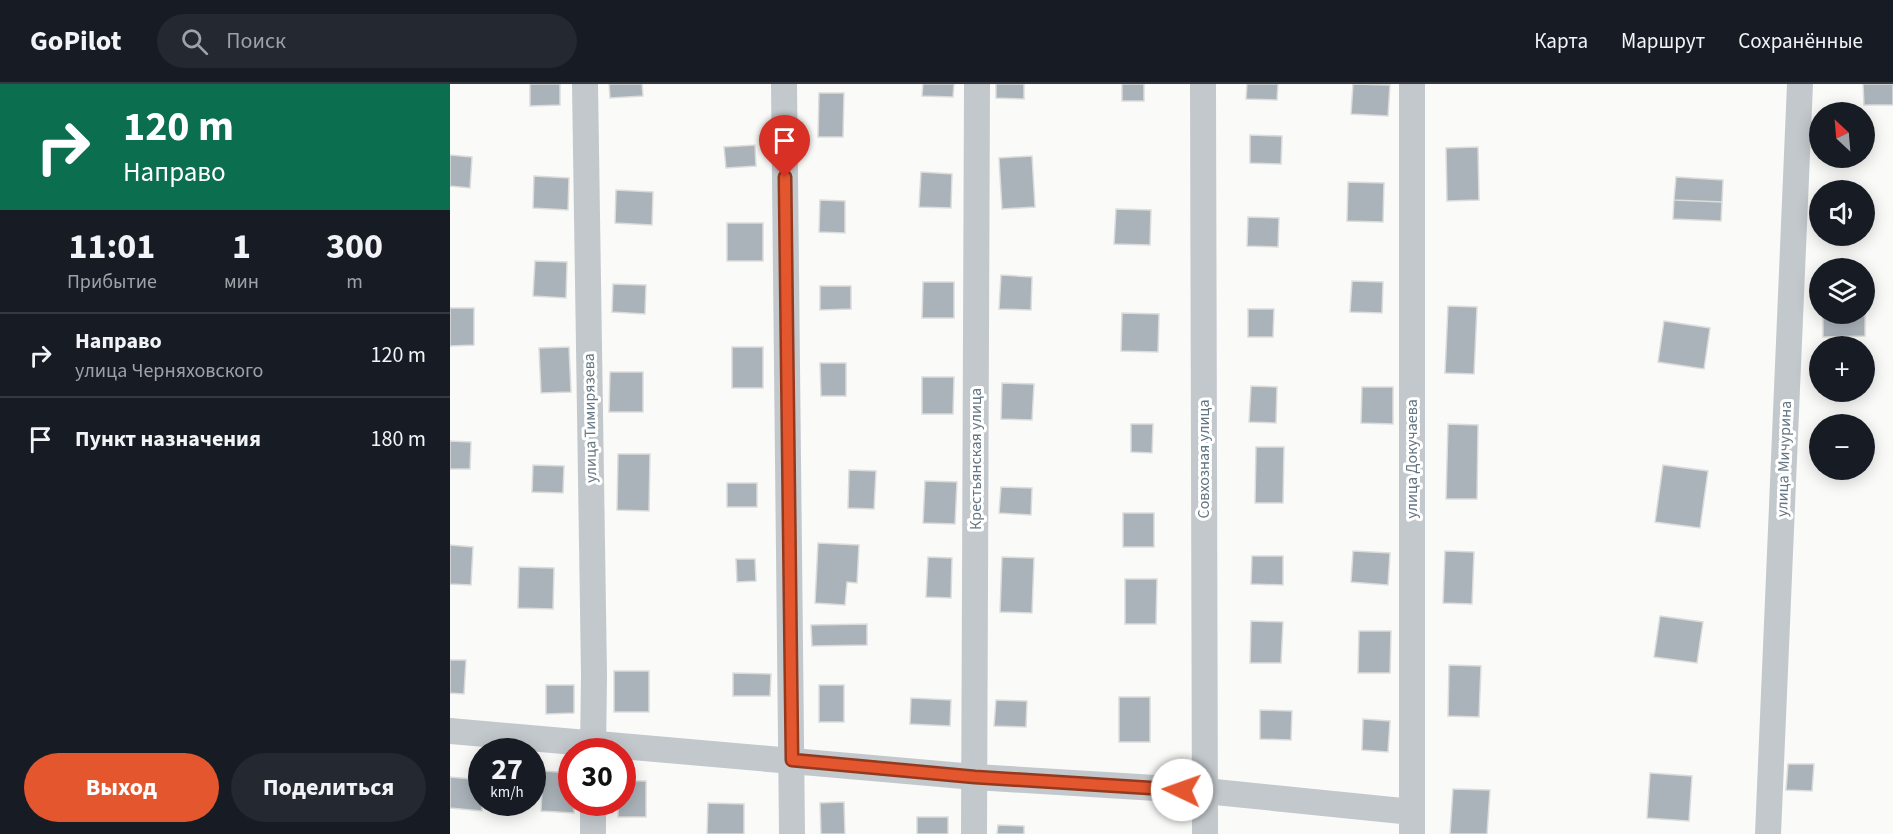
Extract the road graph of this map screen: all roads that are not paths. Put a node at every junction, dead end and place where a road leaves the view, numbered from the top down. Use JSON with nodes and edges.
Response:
{"nodes":[{"id":1,"x":585,"y":84,"type":"edge"},
{"id":2,"x":784,"y":84,"type":"edge"},
{"id":3,"x":977,"y":84,"type":"edge"},
{"id":4,"x":1203,"y":84,"type":"edge"},
{"id":5,"x":1413,"y":84,"type":"edge"},
{"id":6,"x":1800,"y":84,"type":"edge"},
{"id":7,"x":450,"y":731,"type":"edge"},
{"id":8,"x":593,"y":738,"type":"edge"},
{"id":9,"x":558,"y":744,"type":"edge"},
{"id":10,"x":636,"y":751,"type":"edge"},
{"id":11,"x":792,"y":760,"type":"junction"},
{"id":12,"x":975,"y":777,"type":"junction"},
{"id":13,"x":1205,"y":791,"type":"junction"},
{"id":14,"x":593,"y":816,"type":"edge"},
{"id":15,"x":1412,"y":823,"type":"edge"},
{"id":16,"x":593,"y":834,"type":"edge"},
{"id":17,"x":792,"y":834,"type":"edge"},
{"id":18,"x":974,"y":834,"type":"edge"},
{"id":19,"x":1204,"y":834,"type":"edge"},
{"id":20,"x":1768,"y":834,"type":"edge"}],
"edges":[{"from":1,"to":8,"type":"street","name":"улица Тимирязева"},
{"from":2,"to":11,"type":"street"},
{"from":3,"to":12,"type":"street","name":"Крестьянская улица"},
{"from":4,"to":13,"type":"street","name":"Совхозная улица"},
{"from":5,"to":15,"type":"street","name":"улица Докучаева"},
{"from":6,"to":20,"type":"street","name":"улица Мичурина"},
{"from":7,"to":9,"type":"street"},
{"from":10,"to":11,"type":"street"},
{"from":11,"to":12,"type":"street"},
{"from":11,"to":17,"type":"street"},
{"from":12,"to":13,"type":"street"},
{"from":12,"to":18,"type":"street","name":"Крестьянская улица"},
{"from":13,"to":15,"type":"street"},
{"from":13,"to":19,"type":"street","name":"Совхозная улица"},
{"from":14,"to":16,"type":"street"}]}
